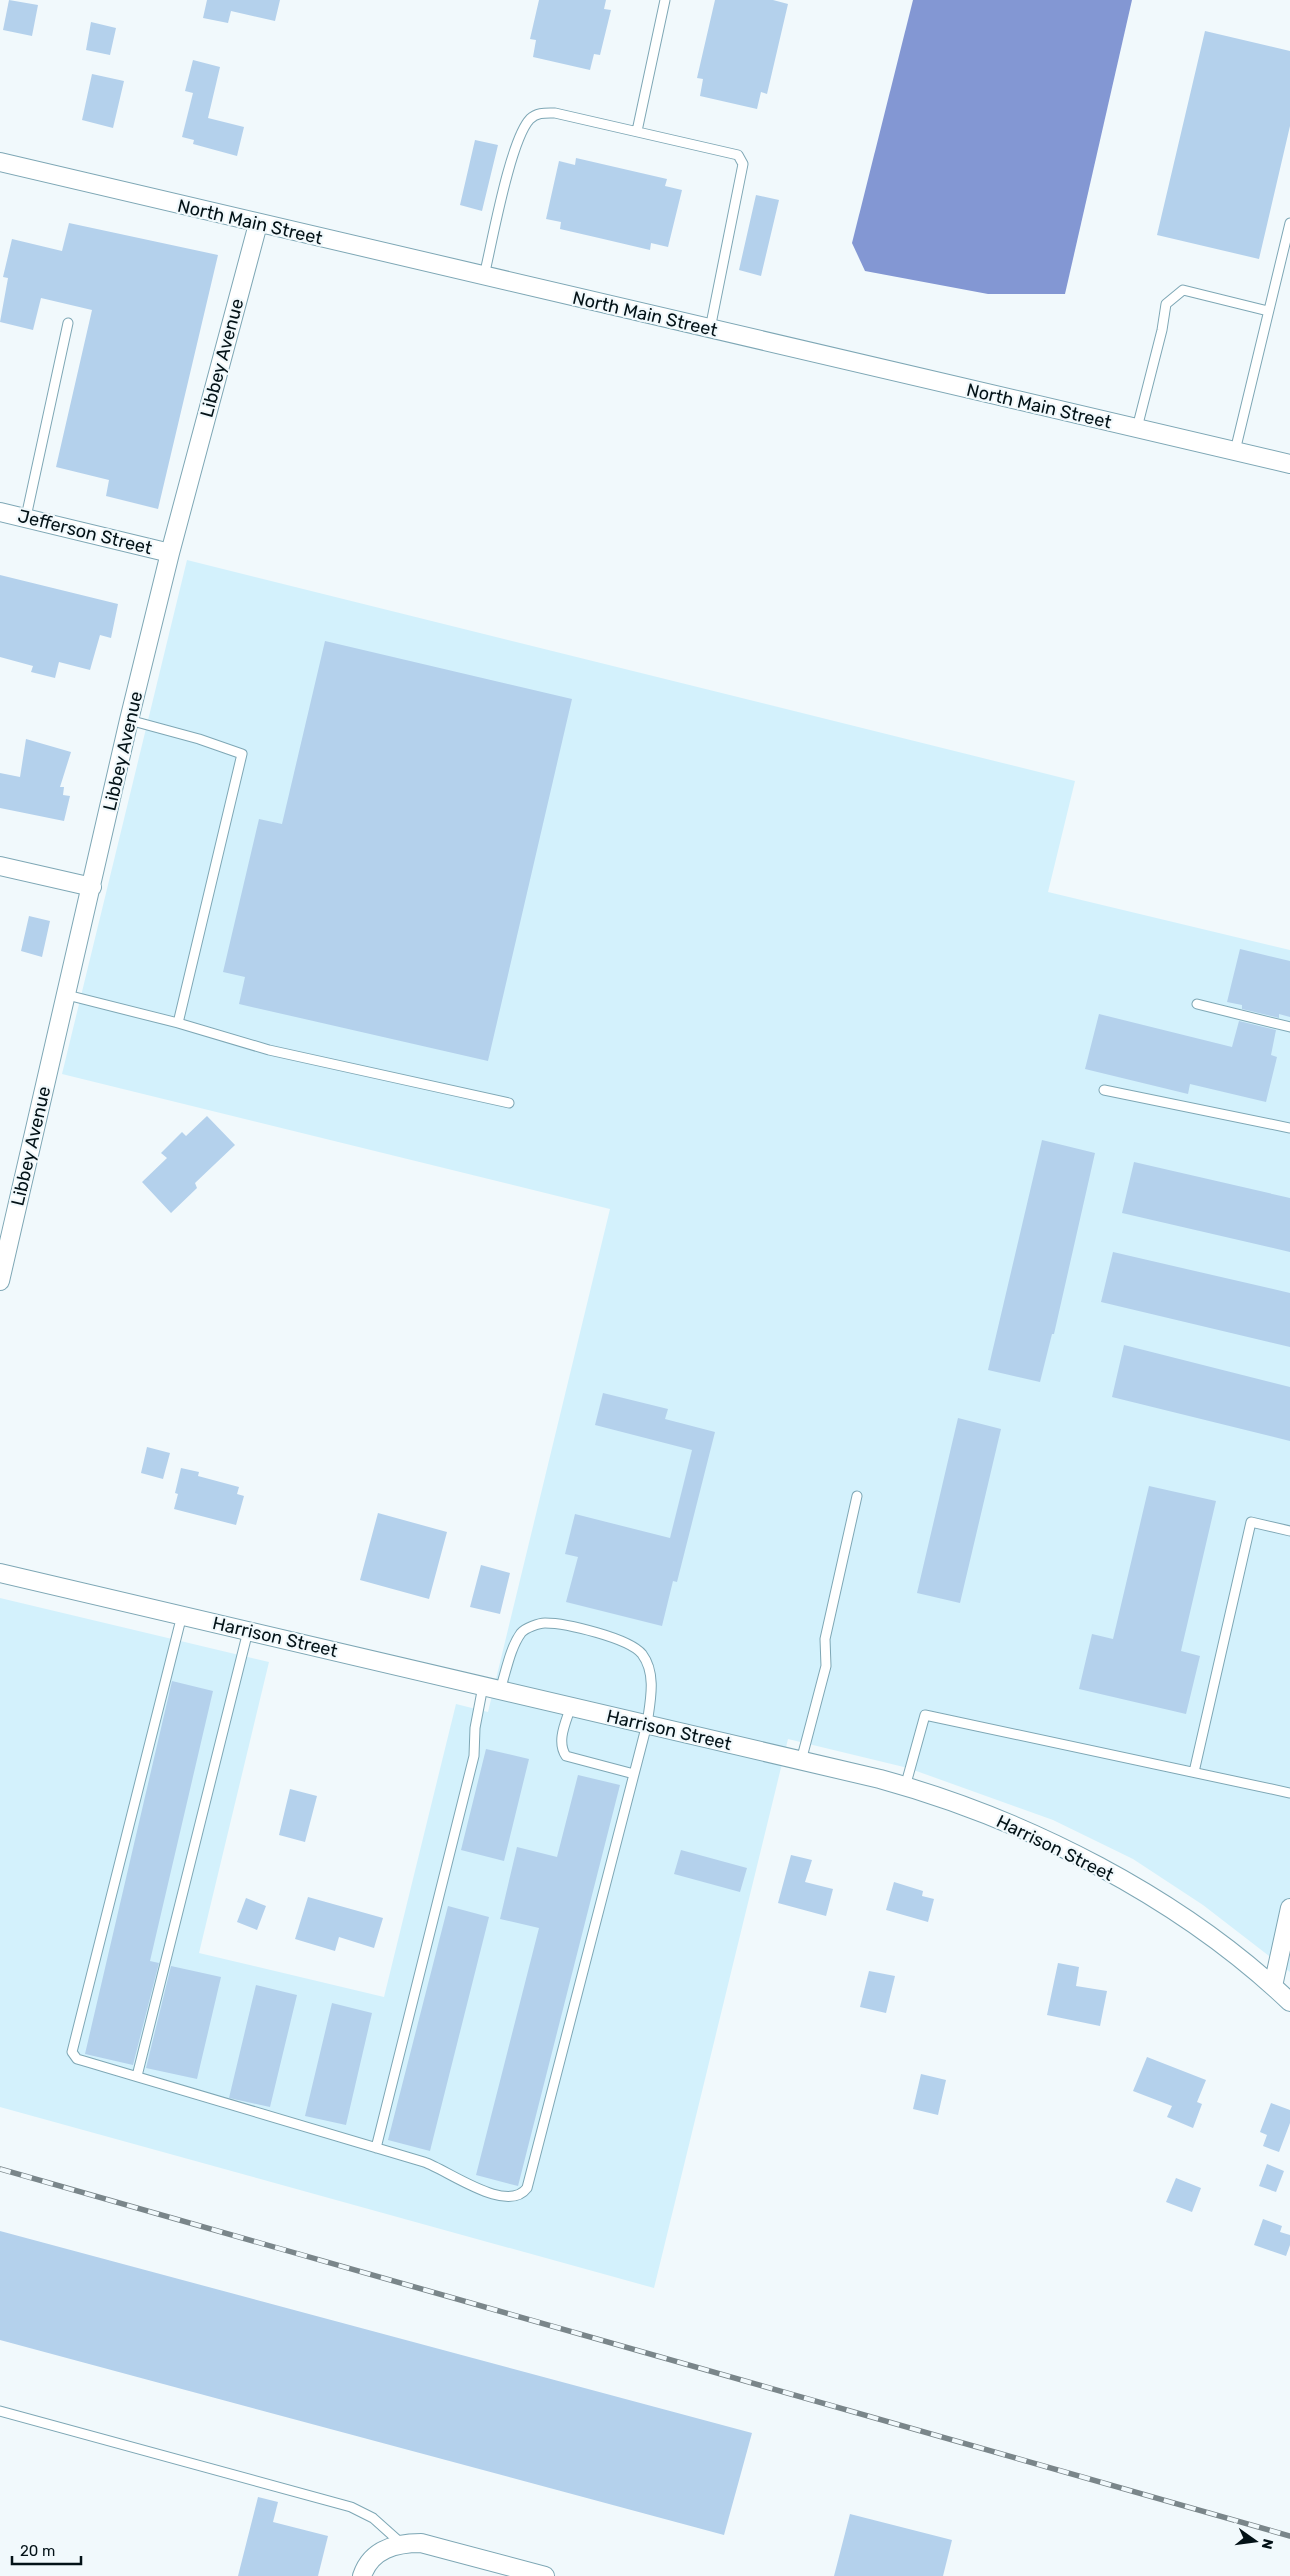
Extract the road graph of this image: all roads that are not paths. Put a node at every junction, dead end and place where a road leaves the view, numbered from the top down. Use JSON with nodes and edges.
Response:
{"nodes":[{"id":1,"x":666,"y":0,"type":"edge"},
{"id":2,"x":637,"y":132,"type":"junction"},
{"id":3,"x":0,"y":162,"type":"edge"},
{"id":4,"x":1290,"y":223,"type":"edge"},
{"id":5,"x":258,"y":224,"type":"junction"},
{"id":6,"x":484,"y":276,"type":"junction"},
{"id":7,"x":1268,"y":311,"type":"junction"},
{"id":8,"x":68,"y":323,"type":"dead end"},
{"id":9,"x":710,"y":329,"type":"junction"},
{"id":10,"x":1137,"y":428,"type":"junction"},
{"id":11,"x":1236,"y":451,"type":"junction"},
{"id":12,"x":1290,"y":464,"type":"edge"},
{"id":13,"x":0,"y":512,"type":"edge"},
{"id":14,"x":26,"y":518,"type":"junction"},
{"id":15,"x":170,"y":553,"type":"junction"},
{"id":16,"x":129,"y":720,"type":"junction"},
{"id":17,"x":0,"y":866,"type":"edge"},
{"id":18,"x":92,"y":887,"type":"junction"},
{"id":19,"x":67,"y":995,"type":"junction"},
{"id":20,"x":1197,"y":1004,"type":"dead end"},
{"id":21,"x":178,"y":1024,"type":"junction"},
{"id":22,"x":1290,"y":1028,"type":"edge"},
{"id":23,"x":1104,"y":1090,"type":"dead end"},
{"id":24,"x":509,"y":1103,"type":"dead end"},
{"id":25,"x":1290,"y":1126,"type":"edge"},
{"id":26,"x":6,"y":1222,"type":"edge"},
{"id":27,"x":0,"y":1281,"type":"edge"},
{"id":28,"x":857,"y":1496,"type":"dead end"},
{"id":29,"x":1290,"y":1531,"type":"edge"},
{"id":30,"x":0,"y":1574,"type":"edge"},
{"id":31,"x":182,"y":1615,"type":"junction"},
{"id":32,"x":248,"y":1630,"type":"junction"},
{"id":33,"x":491,"y":1688,"type":"junction"},
{"id":34,"x":571,"y":1706,"type":"junction"},
{"id":35,"x":647,"y":1724,"type":"junction"},
{"id":36,"x":801,"y":1761,"type":"junction"},
{"id":37,"x":1194,"y":1772,"type":"junction"},
{"id":38,"x":634,"y":1774,"type":"junction"},
{"id":39,"x":905,"y":1787,"type":"junction"},
{"id":40,"x":1290,"y":1793,"type":"edge"},
{"id":41,"x":1290,"y":1908,"type":"edge"},
{"id":42,"x":1273,"y":1986,"type":"junction"},
{"id":43,"x":1290,"y":2002,"type":"edge"},
{"id":44,"x":137,"y":2076,"type":"junction"},
{"id":45,"x":376,"y":2148,"type":"junction"},
{"id":46,"x":0,"y":2411,"type":"edge"},
{"id":47,"x":401,"y":2543,"type":"junction"},
{"id":48,"x":362,"y":2576,"type":"edge"},
{"id":49,"x":545,"y":2576,"type":"edge"}],
"edges":[{"from":1,"to":2,"type":"lane"},
{"from":2,"to":6,"type":"lane"},
{"from":2,"to":9,"type":"lane"},
{"from":3,"to":5,"type":"street","name":"North Main Street"},
{"from":4,"to":7,"type":"lane"},
{"from":5,"to":6,"type":"street","name":"North Main Street"},
{"from":5,"to":15,"type":"street","name":"Libbey Avenue"},
{"from":6,"to":9,"type":"street","name":"North Main Street"},
{"from":7,"to":10,"type":"lane"},
{"from":7,"to":11,"type":"lane"},
{"from":8,"to":14,"type":"lane"},
{"from":9,"to":10,"type":"street","name":"North Main Street"},
{"from":10,"to":11,"type":"street","name":"North Main Street"},
{"from":11,"to":12,"type":"street","name":"North Main Street"},
{"from":13,"to":14,"type":"street","name":"Jefferson Street"},
{"from":14,"to":15,"type":"street","name":"Jefferson Street"},
{"from":15,"to":16,"type":"street","name":"Libbey Avenue"},
{"from":16,"to":18,"type":"street","name":"Libbey Avenue"},
{"from":16,"to":21,"type":"lane"},
{"from":17,"to":18,"type":"street"},
{"from":18,"to":19,"type":"street","name":"Libbey Avenue"},
{"from":19,"to":21,"type":"lane"},
{"from":19,"to":26,"type":"street","name":"Libbey Avenue"},
{"from":20,"to":22,"type":"lane"},
{"from":21,"to":24,"type":"lane"},
{"from":23,"to":25,"type":"lane"},
{"from":26,"to":27,"type":"street","name":"Libbey Avenue"},
{"from":28,"to":36,"type":"lane"},
{"from":29,"to":37,"type":"lane"},
{"from":30,"to":31,"type":"street","name":"Harrison Street"},
{"from":31,"to":32,"type":"street","name":"Harrison Street"},
{"from":31,"to":44,"type":"lane"},
{"from":32,"to":33,"type":"street","name":"Harrison Street"},
{"from":32,"to":44,"type":"lane"},
{"from":33,"to":34,"type":"street","name":"Harrison Street"},
{"from":33,"to":35,"type":"lane"},
{"from":33,"to":45,"type":"lane"},
{"from":34,"to":35,"type":"street","name":"Harrison Street"},
{"from":34,"to":38,"type":"lane"},
{"from":35,"to":36,"type":"street","name":"Harrison Street"},
{"from":35,"to":38,"type":"lane"},
{"from":36,"to":39,"type":"street","name":"Harrison Street"},
{"from":37,"to":39,"type":"lane"},
{"from":37,"to":40,"type":"lane"},
{"from":38,"to":45,"type":"lane"},
{"from":39,"to":42,"type":"street","name":"Harrison Street"},
{"from":41,"to":42,"type":"street"},
{"from":42,"to":43,"type":"street","name":"Harrison Street"},
{"from":44,"to":45,"type":"lane"},
{"from":46,"to":47,"type":"lane"},
{"from":47,"to":48,"type":"street"},
{"from":47,"to":49,"type":"street"}]}
